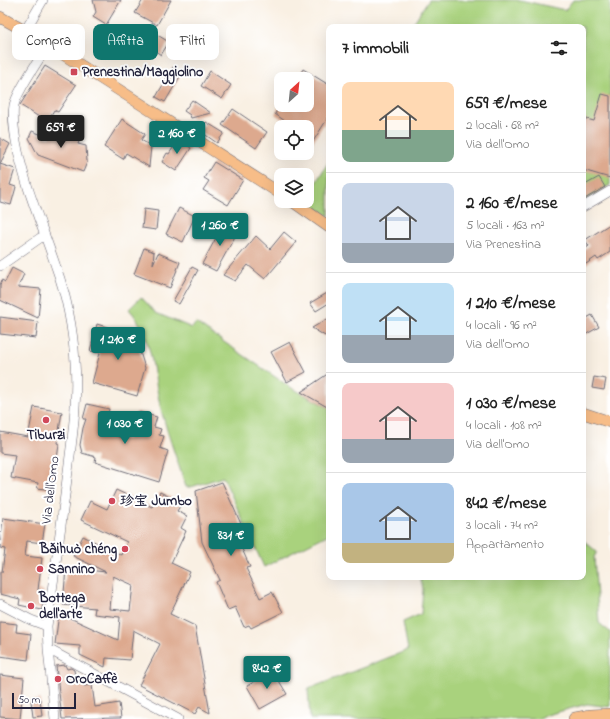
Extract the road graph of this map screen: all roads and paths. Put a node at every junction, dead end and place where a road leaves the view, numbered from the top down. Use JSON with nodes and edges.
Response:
{"nodes":[{"id":1,"x":43,"y":0,"type":"edge"},
{"id":2,"x":0,"y":17,"type":"edge"},
{"id":3,"x":12,"y":24,"type":"edge"},
{"id":4,"x":29,"y":24,"type":"edge"},
{"id":5,"x":39,"y":60,"type":"edge"},
{"id":6,"x":71,"y":60,"type":"edge"},
{"id":7,"x":274,"y":190,"type":"edge"},
{"id":8,"x":610,"y":190,"type":"edge"},
{"id":9,"x":586,"y":205,"type":"edge"},
{"id":10,"x":302,"y":208,"type":"edge"},
{"id":11,"x":326,"y":225,"type":"edge"},
{"id":12,"x":44,"y":236,"type":"junction"},
{"id":13,"x":0,"y":266,"type":"edge"},
{"id":14,"x":586,"y":414,"type":"edge"},
{"id":15,"x":610,"y":422,"type":"edge"},
{"id":16,"x":0,"y":604,"type":"edge"},
{"id":17,"x":47,"y":626,"type":"junction"},
{"id":18,"x":48,"y":649,"type":"junction"},
{"id":19,"x":610,"y":716,"type":"edge"},
{"id":20,"x":55,"y":719,"type":"edge"},
{"id":21,"x":178,"y":719,"type":"edge"},
{"id":22,"x":575,"y":719,"type":"edge"}],
"edges":[{"from":1,"to":4,"type":"street"},
{"from":2,"to":3,"type":"main road"},
{"from":5,"to":12,"type":"street","name":"Via dell'Omo"},
{"from":6,"to":7,"type":"main road"},
{"from":8,"to":9,"type":"street"},
{"from":10,"to":11,"type":"main road"},
{"from":12,"to":13,"type":"street"},
{"from":12,"to":17,"type":"street","name":"Via dell'Omo"},
{"from":14,"to":15,"type":"main road"},
{"from":16,"to":17,"type":"street"},
{"from":17,"to":18,"type":"street","name":"Via dell'Omo"},
{"from":18,"to":20,"type":"street","name":"Via dell'Omo"},
{"from":18,"to":21,"type":"street"},
{"from":19,"to":22,"type":"highway"}]}
